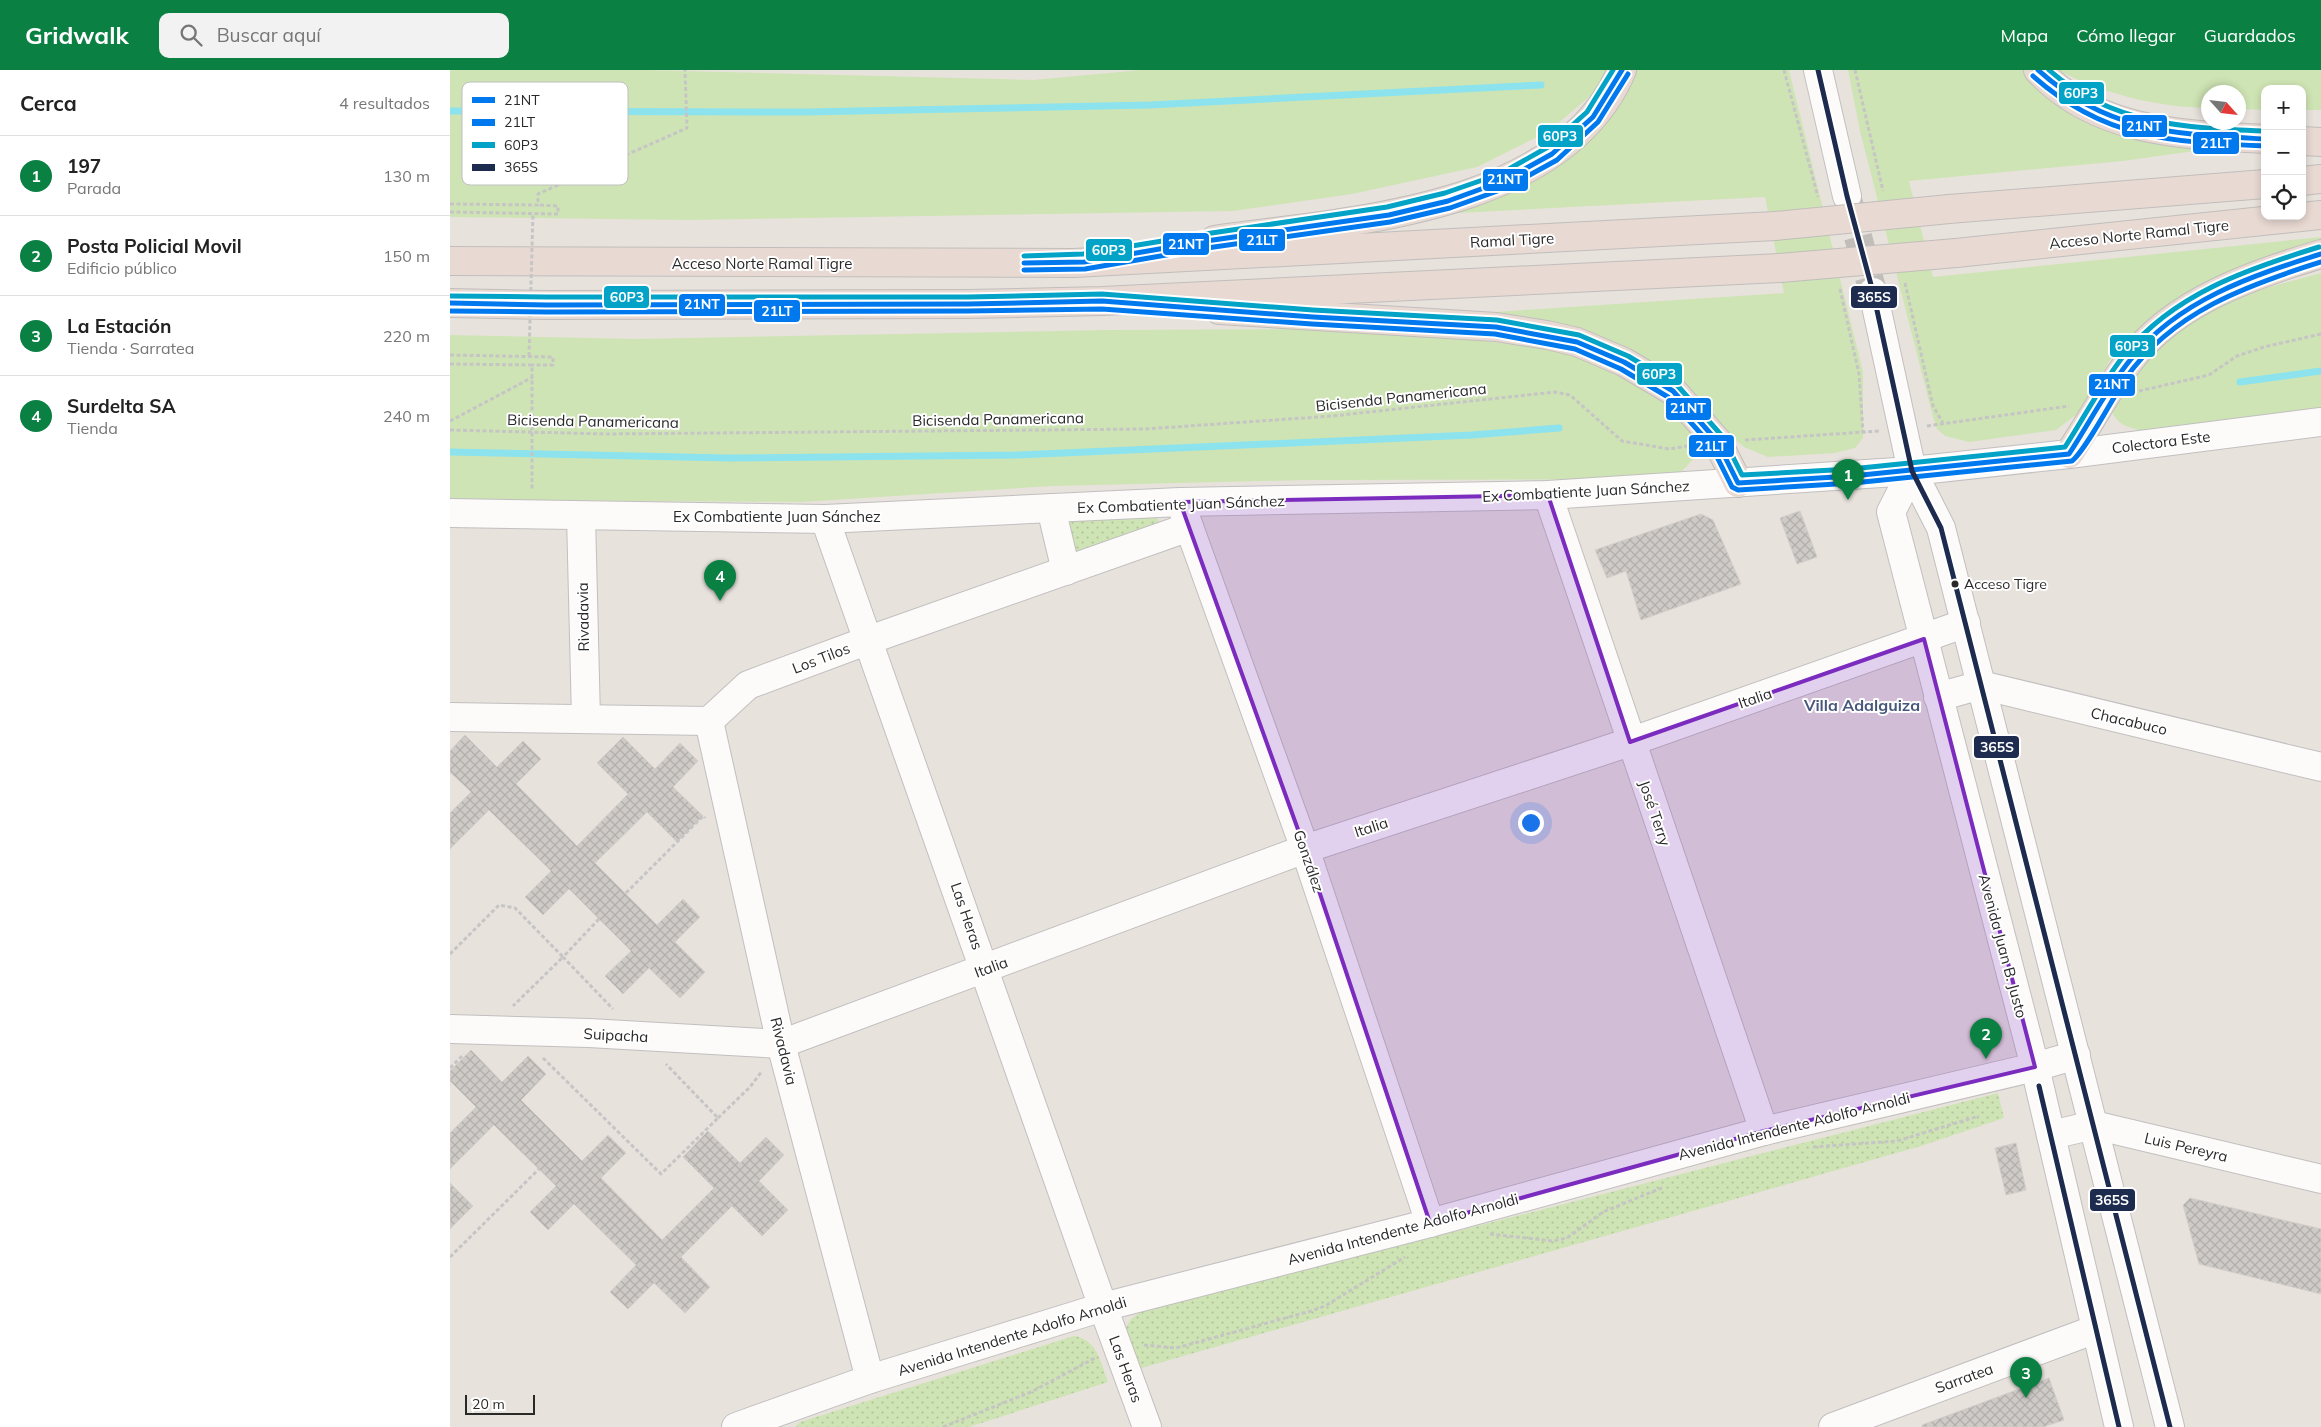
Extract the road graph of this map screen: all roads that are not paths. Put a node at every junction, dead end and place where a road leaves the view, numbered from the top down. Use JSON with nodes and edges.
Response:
{"nodes":[{"id":1,"x":1622,"y":70,"type":"edge"},
{"id":2,"x":1818,"y":70,"type":"edge"},
{"id":3,"x":2038,"y":70,"type":"edge"},
{"id":4,"x":2261,"y":139,"type":"edge"},
{"id":5,"x":2306,"y":141,"type":"edge"},
{"id":6,"x":2321,"y":142,"type":"edge"},
{"id":7,"x":2321,"y":179,"type":"edge"},
{"id":8,"x":2306,"y":181,"type":"edge"},
{"id":9,"x":2261,"y":184,"type":"edge"},
{"id":10,"x":1847,"y":196,"type":"tunnel mouth"},
{"id":11,"x":2321,"y":215,"type":"edge"},
{"id":12,"x":2321,"y":254,"type":"edge"},
{"id":13,"x":450,"y":259,"type":"edge"},
{"id":14,"x":1074,"y":263,"type":"junction"},
{"id":15,"x":1873,"y":292,"type":"tunnel mouth"},
{"id":16,"x":1102,"y":301,"type":"junction"},
{"id":17,"x":450,"y":303,"type":"edge"},
{"id":18,"x":2321,"y":422,"type":"edge"},
{"id":19,"x":2069,"y":454,"type":"junction"},
{"id":20,"x":1912,"y":471,"type":"junction"},
{"id":21,"x":1738,"y":483,"type":"junction"},
{"id":22,"x":1548,"y":495,"type":"junction"},
{"id":23,"x":1180,"y":502,"type":"junction"},
{"id":24,"x":1051,"y":508,"type":"junction"},
{"id":25,"x":450,"y":513,"type":"edge"},
{"id":26,"x":581,"y":516,"type":"junction"},
{"id":27,"x":825,"y":519,"type":"junction"},
{"id":28,"x":1189,"y":527,"type":"junction"},
{"id":29,"x":1066,"y":570,"type":"junction"},
{"id":30,"x":1966,"y":623,"type":"junction"},
{"id":31,"x":1924,"y":638,"type":"junction"},
{"id":32,"x":869,"y":640,"type":"junction"},
{"id":33,"x":1981,"y":685,"type":"junction"},
{"id":34,"x":1938,"y":697,"type":"junction"},
{"id":35,"x":450,"y":717,"type":"edge"},
{"id":36,"x":586,"y":719,"type":"junction"},
{"id":37,"x":709,"y":721,"type":"junction"},
{"id":38,"x":1630,"y":742,"type":"junction"},
{"id":39,"x":2321,"y":766,"type":"edge"},
{"id":40,"x":1305,"y":849,"type":"junction"},
{"id":41,"x":985,"y":970,"type":"junction"},
{"id":42,"x":450,"y":1029,"type":"edge"},
{"id":43,"x":781,"y":1044,"type":"junction"},
{"id":44,"x":2076,"y":1055,"type":"junction"},
{"id":45,"x":2035,"y":1067,"type":"junction"},
{"id":46,"x":2094,"y":1125,"type":"junction"},
{"id":47,"x":1764,"y":1131,"type":"junction"},
{"id":48,"x":2050,"y":1135,"type":"junction"},
{"id":49,"x":2321,"y":1179,"type":"edge"},
{"id":50,"x":1430,"y":1224,"type":"junction"},
{"id":51,"x":1103,"y":1307,"type":"junction"},
{"id":52,"x":2096,"y":1330,"type":"junction"},
{"id":53,"x":870,"y":1379,"type":"junction"},
{"id":54,"x":767,"y":1422,"type":"edge"},
{"id":55,"x":736,"y":1427,"type":"edge"},
{"id":56,"x":1148,"y":1427,"type":"edge"},
{"id":57,"x":1833,"y":1427,"type":"edge"},
{"id":58,"x":2119,"y":1427,"type":"edge"},
{"id":59,"x":2170,"y":1427,"type":"edge"}],
"edges":[{"from":1,"to":14,"type":"highway"},
{"from":2,"to":10,"type":"street"},
{"from":3,"to":4,"type":"highway"},
{"from":5,"to":6,"type":"highway"},
{"from":7,"to":8,"type":"highway"},
{"from":9,"to":14,"type":"highway","name":"Ramal Tigre","bridge":true},
{"from":11,"to":16,"type":"highway","name":"Acceso Norte Ramal Tigre","bridge":true},
{"from":12,"to":19,"type":"highway"},
{"from":13,"to":14,"type":"highway","name":"Acceso Norte Ramal Tigre"},
{"from":15,"to":20,"type":"street"},
{"from":16,"to":17,"type":"highway"},
{"from":16,"to":21,"type":"highway"},
{"from":18,"to":19,"type":"street","name":"Colectora Este"},
{"from":19,"to":20,"type":"street","name":"Colectora Este"},
{"from":20,"to":21,"type":"street","name":"Ex Combatiente Juan Sánchez"},
{"from":20,"to":30,"type":"street"},
{"from":20,"to":31,"type":"street","name":"Avenida Juan B. Justo"},
{"from":21,"to":22,"type":"street","name":"Ex Combatiente Juan Sánchez"},
{"from":22,"to":23,"type":"street","name":"Ex Combatiente Juan Sánchez"},
{"from":22,"to":38,"type":"street","name":"José Terry"},
{"from":23,"to":24,"type":"street","name":"Ex Combatiente Juan Sánchez"},
{"from":23,"to":28,"type":"street","name":"González"},
{"from":24,"to":27,"type":"street","name":"Ex Combatiente Juan Sánchez"},
{"from":24,"to":29,"type":"street"},
{"from":25,"to":26,"type":"street","name":"Ex Combatiente Juan Sánchez"},
{"from":26,"to":27,"type":"street","name":"Ex Combatiente Juan Sánchez"},
{"from":26,"to":36,"type":"street","name":"Rivadavia"},
{"from":27,"to":32,"type":"street","name":"Las Heras"},
{"from":28,"to":29,"type":"street","name":"Los Tilos"},
{"from":28,"to":40,"type":"street","name":"González"},
{"from":29,"to":32,"type":"street","name":"Los Tilos"},
{"from":30,"to":31,"type":"street","name":"Italia"},
{"from":30,"to":33,"type":"street"},
{"from":31,"to":34,"type":"street","name":"Avenida Juan B. Justo"},
{"from":31,"to":38,"type":"street","name":"Italia"},
{"from":32,"to":37,"type":"street","name":"Los Tilos"},
{"from":32,"to":41,"type":"street","name":"Las Heras"},
{"from":33,"to":34,"type":"street","name":"Chacabuco"},
{"from":33,"to":39,"type":"street","name":"Chacabuco"},
{"from":33,"to":44,"type":"street"},
{"from":34,"to":45,"type":"street","name":"Avenida Juan B. Justo"},
{"from":35,"to":36,"type":"street"},
{"from":36,"to":37,"type":"street"},
{"from":37,"to":43,"type":"street","name":"Rivadavia"},
{"from":38,"to":40,"type":"street","name":"Italia"},
{"from":38,"to":47,"type":"street","name":"José Terry"},
{"from":40,"to":41,"type":"street","name":"Italia"},
{"from":40,"to":50,"type":"street","name":"González"},
{"from":41,"to":43,"type":"street","name":"Italia"},
{"from":41,"to":51,"type":"street","name":"Las Heras"},
{"from":42,"to":43,"type":"street","name":"Suipacha"},
{"from":43,"to":53,"type":"street","name":"Rivadavia"},
{"from":44,"to":45,"type":"street","name":"Avenida Intendente Adolfo Arnoldi"},
{"from":44,"to":46,"type":"street"},
{"from":45,"to":47,"type":"street","name":"Avenida Intendente Adolfo Arnoldi"},
{"from":45,"to":48,"type":"street","name":"Avenida Juan B. Justo"},
{"from":46,"to":48,"type":"street","name":"Luis Pereyra"},
{"from":46,"to":49,"type":"street","name":"Luis Pereyra"},
{"from":46,"to":59,"type":"street"},
{"from":47,"to":50,"type":"street","name":"Avenida Intendente Adolfo Arnoldi"},
{"from":48,"to":52,"type":"street","name":"Avenida Juan B. Justo"},
{"from":50,"to":51,"type":"street","name":"Avenida Intendente Adolfo Arnoldi"},
{"from":51,"to":53,"type":"street","name":"Avenida Intendente Adolfo Arnoldi"},
{"from":51,"to":56,"type":"street","name":"Las Heras"},
{"from":52,"to":57,"type":"street","name":"Sarratea"},
{"from":52,"to":58,"type":"street","name":"Avenida Juan B. Justo"},
{"from":53,"to":54,"type":"street","name":"Avenida Intendente Adolfo Arnoldi"},
{"from":54,"to":55,"type":"street","name":"Avenida Intendente Adolfo Arnoldi"}]}
